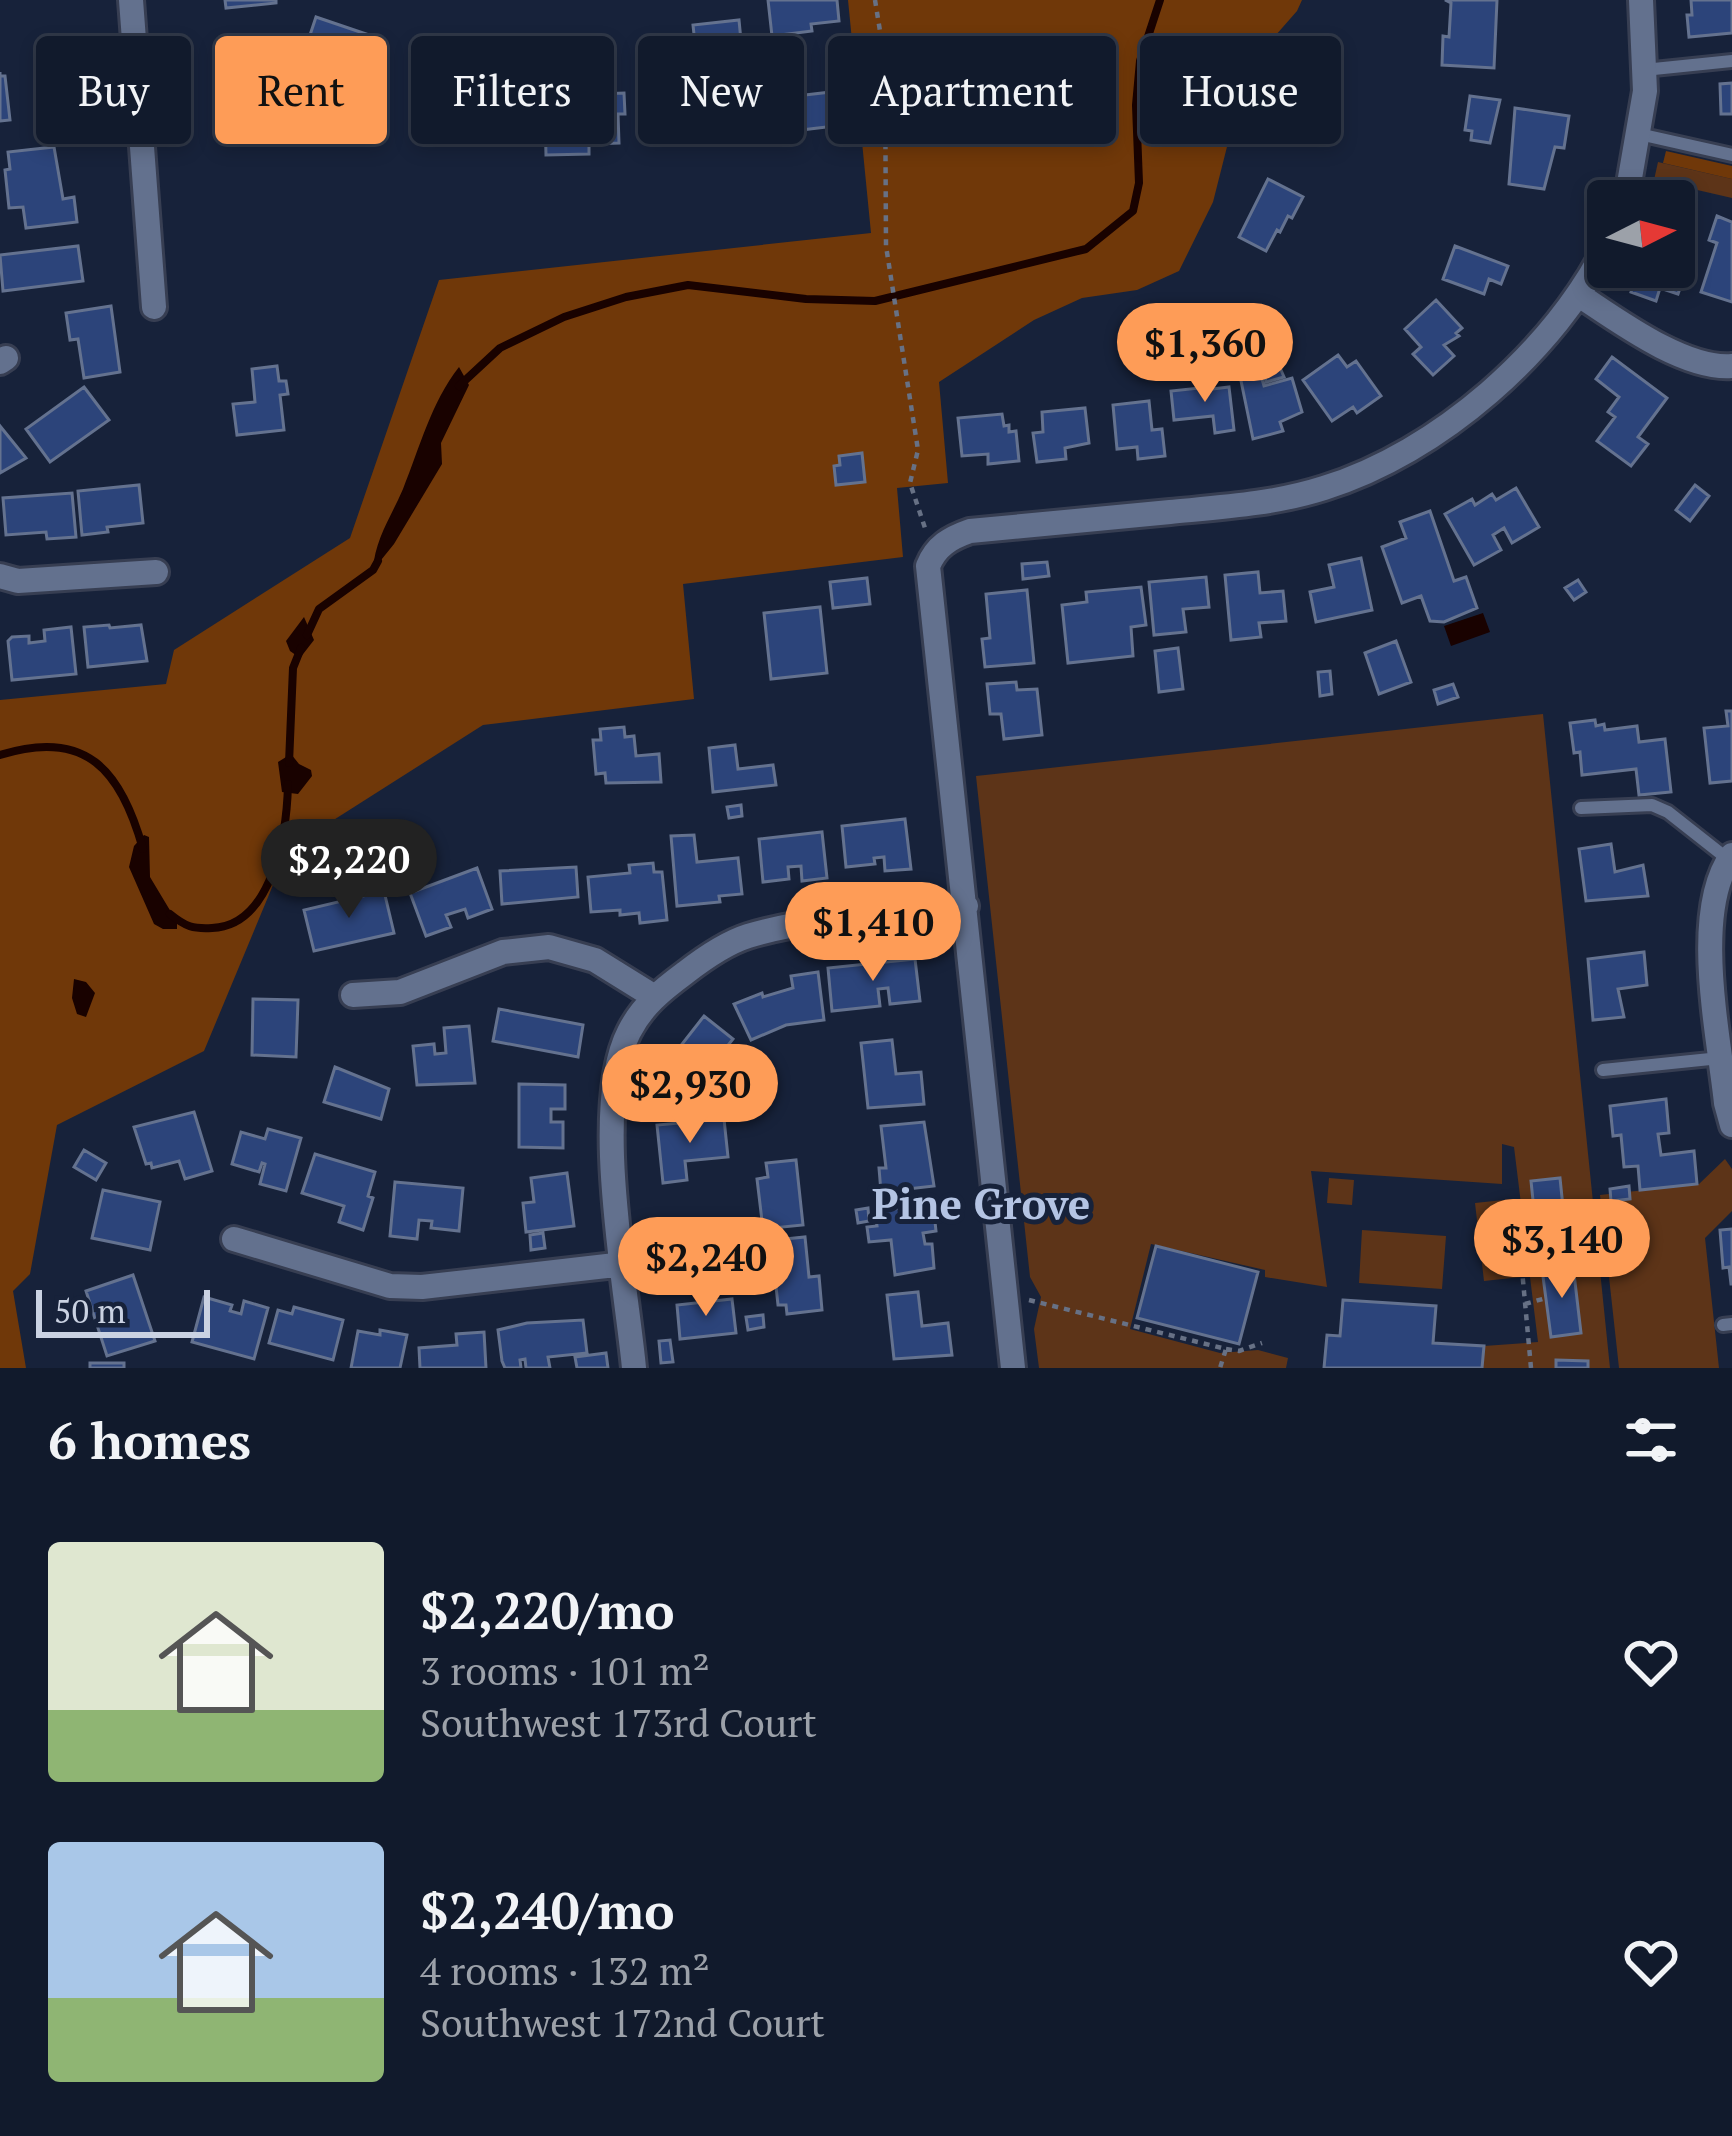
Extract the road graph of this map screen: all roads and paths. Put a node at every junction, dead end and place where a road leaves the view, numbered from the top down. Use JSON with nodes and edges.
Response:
{"nodes":[{"id":1,"x":131,"y":0,"type":"edge"},
{"id":2,"x":875,"y":0,"type":"edge"},
{"id":3,"x":1641,"y":0,"type":"edge"},
{"id":4,"x":1732,"y":61,"type":"edge"},
{"id":5,"x":1644,"y":70,"type":"junction"},
{"id":6,"x":1639,"y":134,"type":"junction"},
{"id":7,"x":1732,"y":155,"type":"edge"},
{"id":8,"x":1630,"y":180,"type":"edge"},
{"id":9,"x":1587,"y":281,"type":"edge"},
{"id":10,"x":1579,"y":295,"type":"junction"},
{"id":11,"x":154,"y":307,"type":"dead end"},
{"id":12,"x":1732,"y":366,"type":"edge"},
{"id":13,"x":931,"y":538,"type":"junction"},
{"id":14,"x":156,"y":572,"type":"dead end"},
{"id":15,"x":0,"y":576,"type":"edge"},
{"id":16,"x":1581,"y":808,"type":"dead end"},
{"id":17,"x":1730,"y":857,"type":"edge"},
{"id":18,"x":966,"y":907,"type":"junction"},
{"id":19,"x":353,"y":994,"type":"dead end"},
{"id":20,"x":653,"y":997,"type":"junction"},
{"id":21,"x":1725,"y":1065,"type":"edge"},
{"id":22,"x":1603,"y":1070,"type":"dead end"},
{"id":23,"x":1732,"y":1125,"type":"edge"},
{"id":24,"x":1535,"y":1215,"type":"dead end"},
{"id":25,"x":707,"y":1238,"type":"dead end"},
{"id":26,"x":234,"y":1239,"type":"dead end"},
{"id":27,"x":624,"y":1264,"type":"junction"},
{"id":28,"x":1546,"y":1298,"type":"dead end"},
{"id":29,"x":1026,"y":1300,"type":"dead end"},
{"id":30,"x":1525,"y":1304,"type":"junction"},
{"id":31,"x":1262,"y":1342,"type":"dead end"},
{"id":32,"x":1226,"y":1349,"type":"junction"},
{"id":33,"x":634,"y":1368,"type":"edge"},
{"id":34,"x":1012,"y":1368,"type":"edge"},
{"id":35,"x":1220,"y":1368,"type":"edge"},
{"id":36,"x":1531,"y":1368,"type":"edge"}],
"edges":[{"from":1,"to":11,"type":"street"},
{"from":2,"to":13,"type":"path"},
{"from":3,"to":5,"type":"street"},
{"from":4,"to":5,"type":"lane"},
{"from":5,"to":6,"type":"street"},
{"from":6,"to":7,"type":"lane"},
{"from":6,"to":8,"type":"street"},
{"from":9,"to":10,"type":"street"},
{"from":10,"to":12,"type":"street"},
{"from":10,"to":13,"type":"street"},
{"from":13,"to":18,"type":"street"},
{"from":14,"to":15,"type":"street"},
{"from":16,"to":17,"type":"lane"},
{"from":17,"to":21,"type":"street"},
{"from":18,"to":20,"type":"street"},
{"from":18,"to":34,"type":"street"},
{"from":19,"to":20,"type":"street"},
{"from":20,"to":27,"type":"street"},
{"from":21,"to":22,"type":"lane"},
{"from":21,"to":23,"type":"street"},
{"from":24,"to":30,"type":"path"},
{"from":25,"to":27,"type":"street"},
{"from":26,"to":27,"type":"street"},
{"from":27,"to":33,"type":"street"},
{"from":28,"to":30,"type":"path"},
{"from":29,"to":32,"type":"path"},
{"from":30,"to":36,"type":"path"},
{"from":31,"to":32,"type":"path"},
{"from":32,"to":35,"type":"path"}]}
